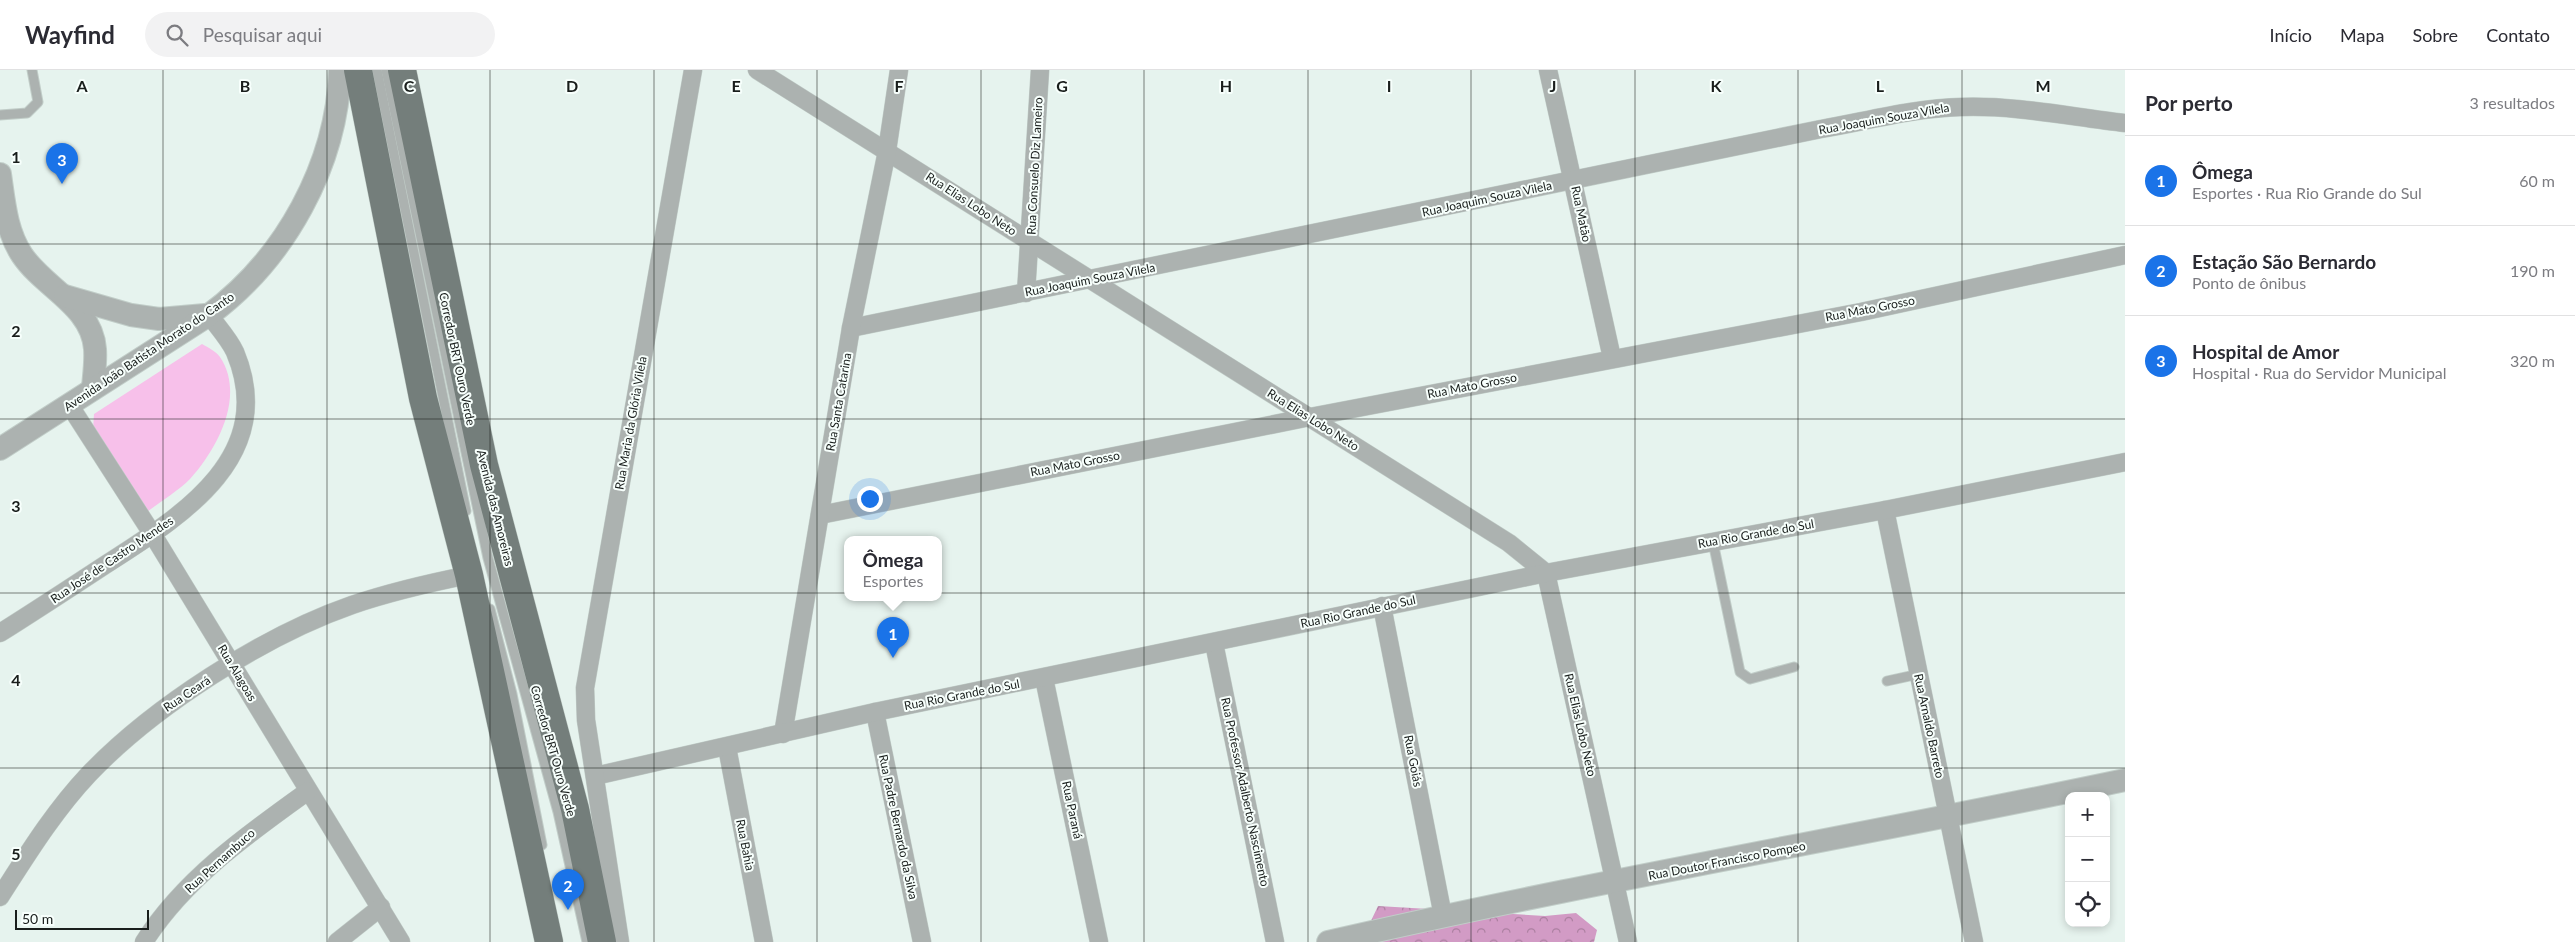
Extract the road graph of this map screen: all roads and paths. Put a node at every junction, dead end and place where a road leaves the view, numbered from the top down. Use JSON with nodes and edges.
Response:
{"nodes":[{"id":1,"x":32,"y":70,"type":"edge"},
{"id":2,"x":340,"y":70,"type":"edge"},
{"id":3,"x":358,"y":70,"type":"edge"},
{"id":4,"x":378,"y":70,"type":"edge"},
{"id":5,"x":386,"y":70,"type":"edge"},
{"id":6,"x":402,"y":70,"type":"edge"},
{"id":7,"x":417,"y":70,"type":"edge"},
{"id":8,"x":693,"y":70,"type":"edge"},
{"id":9,"x":757,"y":70,"type":"edge"},
{"id":10,"x":899,"y":70,"type":"edge"},
{"id":11,"x":1040,"y":70,"type":"edge"},
{"id":12,"x":1548,"y":70,"type":"edge"},
{"id":13,"x":0,"y":115,"type":"edge"},
{"id":14,"x":412,"y":120,"type":"junction"},
{"id":15,"x":2125,"y":123,"type":"edge"},
{"id":16,"x":887,"y":151,"type":"junction"},
{"id":17,"x":0,"y":174,"type":"edge"},
{"id":18,"x":1574,"y":181,"type":"junction"},
{"id":19,"x":3,"y":214,"type":"edge"},
{"id":20,"x":1031,"y":242,"type":"junction"},
{"id":21,"x":2125,"y":256,"type":"edge"},
{"id":22,"x":1090,"y":281,"type":"junction"},
{"id":23,"x":1026,"y":293,"type":"junction"},
{"id":24,"x":63,"y":295,"type":"junction"},
{"id":25,"x":209,"y":315,"type":"junction"},
{"id":26,"x":852,"y":328,"type":"junction"},
{"id":27,"x":1612,"y":358,"type":"junction"},
{"id":28,"x":93,"y":387,"type":"junction"},
{"id":29,"x":70,"y":406,"type":"junction"},
{"id":30,"x":1310,"y":417,"type":"junction"},
{"id":31,"x":0,"y":449,"type":"edge"},
{"id":32,"x":2125,"y":462,"type":"edge"},
{"id":33,"x":1884,"y":510,"type":"junction"},
{"id":34,"x":820,"y":515,"type":"junction"},
{"id":35,"x":468,"y":522,"type":"dead end"},
{"id":36,"x":152,"y":535,"type":"junction"},
{"id":37,"x":1713,"y":542,"type":"junction"},
{"id":38,"x":1546,"y":573,"type":"junction"},
{"id":39,"x":469,"y":575,"type":"junction"},
{"id":40,"x":487,"y":596,"type":"dead end"},
{"id":41,"x":1382,"y":606,"type":"junction"},
{"id":42,"x":0,"y":633,"type":"edge"},
{"id":43,"x":1214,"y":643,"type":"junction"},
{"id":44,"x":232,"y":664,"type":"junction"},
{"id":45,"x":1794,"y":667,"type":"dead end"},
{"id":46,"x":1919,"y":674,"type":"junction"},
{"id":47,"x":1044,"y":678,"type":"junction"},
{"id":48,"x":1887,"y":681,"type":"dead end"},
{"id":49,"x":875,"y":712,"type":"junction"},
{"id":50,"x":783,"y":734,"type":"junction"},
{"id":51,"x":726,"y":747,"type":"junction"},
{"id":52,"x":595,"y":776,"type":"junction"},
{"id":53,"x":2125,"y":780,"type":"edge"},
{"id":54,"x":308,"y":791,"type":"junction"},
{"id":55,"x":1948,"y":817,"type":"junction"},
{"id":56,"x":544,"y":856,"type":"dead end"},
{"id":57,"x":1616,"y":883,"type":"junction"},
{"id":58,"x":0,"y":897,"type":"edge"},
{"id":59,"x":381,"y":907,"type":"junction"},
{"id":60,"x":1443,"y":916,"type":"junction"},
{"id":61,"x":144,"y":942,"type":"edge"},
{"id":62,"x":337,"y":942,"type":"edge"},
{"id":63,"x":401,"y":942,"type":"edge"},
{"id":64,"x":549,"y":942,"type":"edge"},
{"id":65,"x":587,"y":942,"type":"edge"},
{"id":66,"x":602,"y":942,"type":"edge"},
{"id":67,"x":620,"y":942,"type":"edge"},
{"id":68,"x":764,"y":942,"type":"edge"},
{"id":69,"x":922,"y":942,"type":"edge"},
{"id":70,"x":1099,"y":942,"type":"edge"},
{"id":71,"x":1275,"y":942,"type":"edge"},
{"id":72,"x":1328,"y":942,"type":"edge"},
{"id":73,"x":1628,"y":942,"type":"edge"},
{"id":74,"x":1974,"y":942,"type":"edge"}],
"edges":[{"from":1,"to":13,"type":"lane"},
{"from":2,"to":25,"type":"street","name":"Avenida João Batista Morato do Canto"},
{"from":3,"to":39,"type":"main road"},
{"from":4,"to":35,"type":"lane","name":"Corredor BRT Ouro Verde"},
{"from":5,"to":65,"type":"lane","name":"Corredor BRT Ouro Verde"},
{"from":6,"to":14,"type":"main road","name":"Avenida das Amoreiras"},
{"from":7,"to":14,"type":"main road"},
{"from":8,"to":52,"type":"street","name":"Rua Maria da Glória Vilela"},
{"from":9,"to":16,"type":"street","name":"Rua Elias Lobo Neto"},
{"from":10,"to":16,"type":"street","name":"Rua Santa Catarina"},
{"from":11,"to":20,"type":"street","name":"Rua Consuelo Diz Lameiro"},
{"from":12,"to":18,"type":"street","name":"Rua Matão"},
{"from":14,"to":66,"type":"main road","name":"Avenida das Amoreiras"},
{"from":15,"to":18,"type":"street","name":"Rua Joaquim Souza Vilela"},
{"from":16,"to":20,"type":"street","name":"Rua Elias Lobo Neto"},
{"from":16,"to":26,"type":"street","name":"Rua Santa Catarina"},
{"from":17,"to":19,"type":"street"},
{"from":18,"to":22,"type":"street","name":"Rua Joaquim Souza Vilela"},
{"from":18,"to":27,"type":"street","name":"Rua Matão"},
{"from":19,"to":24,"type":"street"},
{"from":20,"to":22,"type":"street","name":"Rua Elias Lobo Neto"},
{"from":20,"to":23,"type":"street","name":"Rua Consuelo Diz Lameiro"},
{"from":21,"to":27,"type":"street","name":"Rua Mato Grosso"},
{"from":22,"to":23,"type":"street","name":"Rua Joaquim Souza Vilela"},
{"from":22,"to":30,"type":"street","name":"Rua Elias Lobo Neto"},
{"from":23,"to":26,"type":"street","name":"Rua Joaquim Souza Vilela"},
{"from":24,"to":25,"type":"street"},
{"from":24,"to":28,"type":"street"},
{"from":25,"to":28,"type":"street","name":"Avenida João Batista Morato do Canto"},
{"from":25,"to":36,"type":"street","name":"Rua José de Castro Mendes"},
{"from":26,"to":34,"type":"street","name":"Rua Santa Catarina"},
{"from":27,"to":30,"type":"street","name":"Rua Mato Grosso"},
{"from":28,"to":29,"type":"street","name":"Avenida João Batista Morato do Canto"},
{"from":29,"to":31,"type":"street","name":"Avenida João Batista Morato do Canto"},
{"from":29,"to":36,"type":"street","name":"Rua Alagoas"},
{"from":30,"to":34,"type":"street","name":"Rua Mato Grosso"},
{"from":30,"to":38,"type":"street","name":"Rua Elias Lobo Neto"},
{"from":32,"to":33,"type":"street","name":"Rua Rio Grande do Sul"},
{"from":33,"to":37,"type":"street","name":"Rua Rio Grande do Sul"},
{"from":33,"to":46,"type":"street","name":"Rua Arnaldo Barreto"},
{"from":34,"to":50,"type":"street","name":"Rua Santa Catarina"},
{"from":36,"to":42,"type":"street","name":"Rua José de Castro Mendes"},
{"from":36,"to":44,"type":"street","name":"Rua Alagoas"},
{"from":37,"to":38,"type":"street","name":"Rua Rio Grande do Sul"},
{"from":37,"to":45,"type":"lane"},
{"from":38,"to":41,"type":"street","name":"Rua Rio Grande do Sul"},
{"from":38,"to":57,"type":"street","name":"Rua Elias Lobo Neto"},
{"from":39,"to":44,"type":"street","name":"Rua Ceará"},
{"from":39,"to":64,"type":"main road"},
{"from":40,"to":56,"type":"lane","name":"Corredor BRT Ouro Verde"},
{"from":41,"to":43,"type":"street","name":"Rua Rio Grande do Sul"},
{"from":41,"to":60,"type":"street","name":"Rua Goiás"},
{"from":43,"to":47,"type":"street","name":"Rua Rio Grande do Sul"},
{"from":43,"to":71,"type":"street","name":"Rua Professor Adalberto Nascimento"},
{"from":44,"to":54,"type":"street","name":"Rua Alagoas"},
{"from":44,"to":58,"type":"street","name":"Rua Ceará"},
{"from":46,"to":48,"type":"lane"},
{"from":46,"to":55,"type":"street","name":"Rua Arnaldo Barreto"},
{"from":47,"to":49,"type":"street","name":"Rua Rio Grande do Sul"},
{"from":47,"to":70,"type":"street","name":"Rua Paraná"},
{"from":49,"to":50,"type":"street","name":"Rua Rio Grande do Sul"},
{"from":49,"to":69,"type":"street","name":"Rua Padre Bernardo da Silva"},
{"from":50,"to":51,"type":"street","name":"Rua Rio Grande do Sul"},
{"from":51,"to":52,"type":"street","name":"Rua Rio Grande do Sul"},
{"from":51,"to":68,"type":"street","name":"Rua Bahia"},
{"from":52,"to":67,"type":"street","name":"Rua Maria da Glória Vilela"},
{"from":53,"to":55,"type":"street","name":"Rua Doutor Francisco Pompeo"},
{"from":54,"to":59,"type":"street","name":"Rua Alagoas"},
{"from":54,"to":61,"type":"street","name":"Rua Pernambuco"},
{"from":55,"to":57,"type":"street","name":"Rua Doutor Francisco Pompeo"},
{"from":55,"to":74,"type":"street","name":"Rua Arnaldo Barreto"},
{"from":57,"to":60,"type":"street","name":"Rua Doutor Francisco Pompeo"},
{"from":57,"to":73,"type":"street","name":"Rua Elias Lobo Neto"},
{"from":59,"to":62,"type":"street"},
{"from":59,"to":63,"type":"street","name":"Rua Alagoas"},
{"from":60,"to":72,"type":"street","name":"Rua Doutor Francisco Pompeo"}]}
